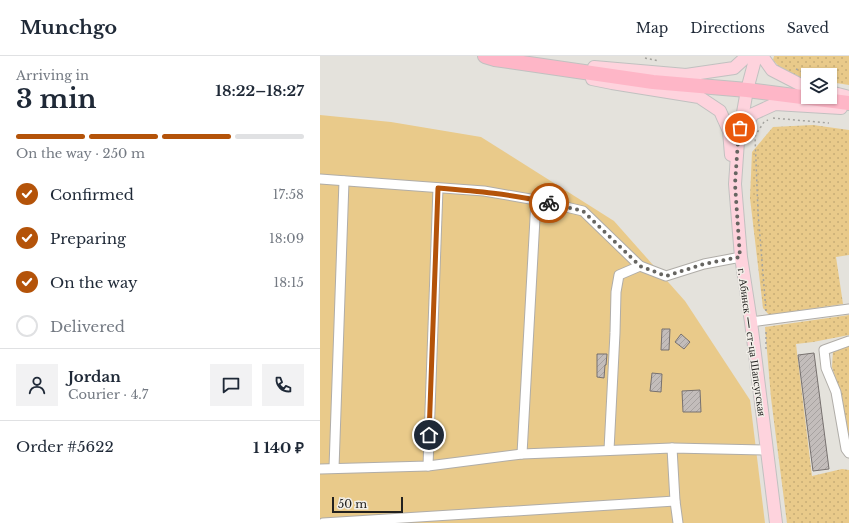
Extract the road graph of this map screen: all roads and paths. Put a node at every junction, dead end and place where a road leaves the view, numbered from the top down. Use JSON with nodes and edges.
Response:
{"nodes":[{"id":1,"x":747,"y":56,"type":"edge"},
{"id":2,"x":756,"y":56,"type":"edge"},
{"id":3,"x":762,"y":56,"type":"edge"},
{"id":4,"x":490,"y":57,"type":"edge"},
{"id":5,"x":645,"y":58,"type":"dead end"},
{"id":6,"x":659,"y":61,"type":"dead end"},
{"id":7,"x":792,"y":68,"type":"dead end"},
{"id":8,"x":801,"y":71,"type":"edge"},
{"id":9,"x":801,"y":85,"type":"edge"},
{"id":10,"x":747,"y":90,"type":"junction"},
{"id":11,"x":837,"y":93,"type":"edge"},
{"id":12,"x":849,"y":96,"type":"edge"},
{"id":13,"x":849,"y":103,"type":"edge"},
{"id":14,"x":849,"y":108,"type":"edge"},
{"id":15,"x":828,"y":123,"type":"dead end"},
{"id":16,"x":320,"y":179,"type":"edge"},
{"id":17,"x":344,"y":181,"type":"junction"},
{"id":18,"x":735,"y":184,"type":"junction"},
{"id":19,"x":438,"y":188,"type":"junction"},
{"id":20,"x":536,"y":200,"type":"junction"},
{"id":21,"x":740,"y":257,"type":"junction"},
{"id":22,"x":640,"y":266,"type":"junction"},
{"id":23,"x":849,"y":309,"type":"edge"},
{"id":24,"x":766,"y":320,"type":"junction"},
{"id":25,"x":751,"y":322,"type":"junction"},
{"id":26,"x":849,"y":341,"type":"edge"},
{"id":27,"x":766,"y":355,"type":"dead end"},
{"id":28,"x":672,"y":448,"type":"junction"},
{"id":29,"x":609,"y":450,"type":"junction"},
{"id":30,"x":767,"y":450,"type":"junction"},
{"id":31,"x":849,"y":453,"type":"edge"},
{"id":32,"x":522,"y":454,"type":"junction"},
{"id":33,"x":428,"y":466,"type":"junction"},
{"id":34,"x":334,"y":468,"type":"junction"},
{"id":35,"x":320,"y":469,"type":"edge"},
{"id":36,"x":675,"y":501,"type":"junction"},
{"id":37,"x":322,"y":523,"type":"edge"},
{"id":38,"x":678,"y":523,"type":"edge"},
{"id":39,"x":776,"y":523,"type":"edge"}],
"edges":[{"from":1,"to":4,"type":"main road"},
{"from":2,"to":10,"type":"main road","name":"г. Абинск — ст-ца Шапсугская"},
{"from":3,"to":9,"type":"main road"},
{"from":4,"to":10,"type":"highway"},
{"from":4,"to":18,"type":"main road"},
{"from":5,"to":6,"type":"path"},
{"from":7,"to":8,"type":"path"},
{"from":10,"to":13,"type":"highway"},
{"from":10,"to":18,"type":"main road","name":"г. Абинск — ст-ца Шапсугская"},
{"from":11,"to":12,"type":"main road"},
{"from":14,"to":18,"type":"main road"},
{"from":15,"to":24,"type":"path"},
{"from":16,"to":17,"type":"lane"},
{"from":17,"to":19,"type":"lane"},
{"from":17,"to":34,"type":"lane"},
{"from":18,"to":21,"type":"main road","name":"г. Абинск — ст-ца Шапсугская"},
{"from":19,"to":20,"type":"lane"},
{"from":19,"to":33,"type":"lane"},
{"from":20,"to":22,"type":"lane"},
{"from":20,"to":32,"type":"lane"},
{"from":21,"to":22,"type":"lane"},
{"from":21,"to":25,"type":"main road","name":"г. Абинск — ст-ца Шапсугская"},
{"from":22,"to":29,"type":"lane"},
{"from":23,"to":24,"type":"lane"},
{"from":24,"to":25,"type":"lane"},
{"from":24,"to":27,"type":"path"},
{"from":25,"to":30,"type":"main road","name":"г. Абинск — ст-ца Шапсугская"},
{"from":26,"to":31,"type":"lane"},
{"from":28,"to":29,"type":"lane"},
{"from":28,"to":30,"type":"lane"},
{"from":28,"to":36,"type":"lane"},
{"from":29,"to":32,"type":"lane"},
{"from":30,"to":39,"type":"main road","name":"г. Абинск — ст-ца Шапсугская"},
{"from":32,"to":33,"type":"lane"},
{"from":33,"to":34,"type":"lane"},
{"from":34,"to":35,"type":"lane"},
{"from":36,"to":37,"type":"lane"},
{"from":36,"to":38,"type":"lane"}]}
